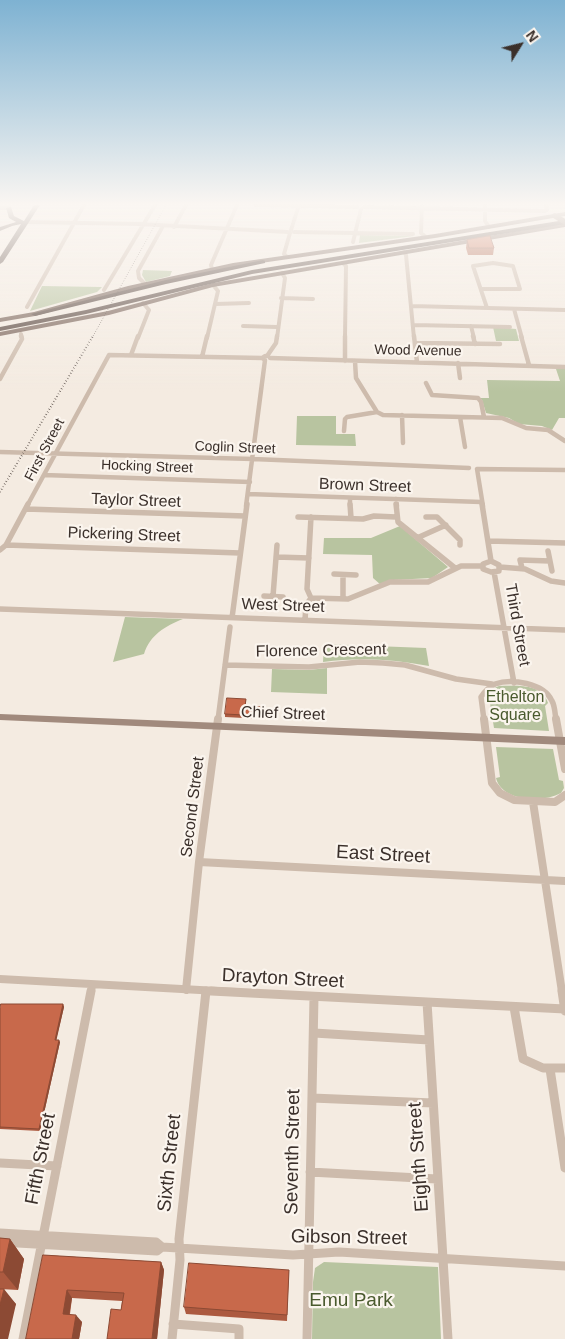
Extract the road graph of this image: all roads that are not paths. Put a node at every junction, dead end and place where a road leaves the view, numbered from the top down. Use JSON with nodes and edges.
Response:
{"nodes":[{"id":1,"x":49,"y":267,"type":"edge"},
{"id":2,"x":118,"y":267,"type":"edge"},
{"id":3,"x":140,"y":267,"type":"edge"},
{"id":4,"x":221,"y":267,"type":"edge"},
{"id":5,"x":233,"y":267,"type":"edge"},
{"id":6,"x":256,"y":267,"type":"edge"},
{"id":7,"x":281,"y":267,"type":"edge"},
{"id":8,"x":299,"y":267,"type":"edge"},
{"id":9,"x":316,"y":267,"type":"edge"},
{"id":10,"x":346,"y":267,"type":"edge"},
{"id":11,"x":406,"y":267,"type":"edge"},
{"id":12,"x":474,"y":267,"type":"edge"},
{"id":13,"x":512,"y":267,"type":"edge"},
{"id":14,"x":212,"y":269,"type":"joint"},
{"id":15,"x":282,"y":273,"type":"junction"},
{"id":16,"x":145,"y":284,"type":"junction"},
{"id":17,"x":213,"y":284,"type":"junction"},
{"id":18,"x":481,"y":289,"type":"junction"},
{"id":19,"x":104,"y":290,"type":"dead end"},
{"id":20,"x":281,"y":298,"type":"junction"},
{"id":21,"x":313,"y":299,"type":"dead end"},
{"id":22,"x":143,"y":303,"type":"junction"},
{"id":23,"x":249,"y":303,"type":"dead end"},
{"id":24,"x":215,"y":304,"type":"junction"},
{"id":25,"x":412,"y":306,"type":"junction"},
{"id":26,"x":27,"y":307,"type":"dead end"},
{"id":27,"x":487,"y":308,"type":"junction"},
{"id":28,"x":514,"y":309,"type":"junction"},
{"id":29,"x":565,"y":310,"type":"edge"},
{"id":30,"x":35,"y":314,"type":"junction"},
{"id":31,"x":0,"y":320,"type":"edge"},
{"id":32,"x":63,"y":323,"type":"junction"},
{"id":33,"x":0,"y":325,"type":"edge"},
{"id":34,"x":414,"y":325,"type":"junction"},
{"id":35,"x":243,"y":326,"type":"dead end"},
{"id":36,"x":471,"y":326,"type":"junction"},
{"id":37,"x":276,"y":327,"type":"junction"},
{"id":38,"x":510,"y":327,"type":"dead end"},
{"id":39,"x":0,"y":329,"type":"edge"},
{"id":40,"x":20,"y":334,"type":"junction"},
{"id":41,"x":0,"y":336,"type":"edge"},
{"id":42,"x":416,"y":343,"type":"junction"},
{"id":43,"x":475,"y":344,"type":"junction"},
{"id":44,"x":500,"y":344,"type":"dead end"},
{"id":45,"x":131,"y":355,"type":"junction"},
{"id":46,"x":106,"y":357,"type":"joint"},
{"id":47,"x":202,"y":357,"type":"junction"},
{"id":48,"x":266,"y":358,"type":"junction"},
{"id":49,"x":345,"y":360,"type":"junction"},
{"id":50,"x":355,"y":361,"type":"junction"},
{"id":51,"x":418,"y":362,"type":"junction"},
{"id":52,"x":458,"y":363,"type":"junction"},
{"id":53,"x":529,"y":365,"type":"junction"},
{"id":54,"x":565,"y":367,"type":"edge"},
{"id":55,"x":0,"y":378,"type":"edge"},
{"id":56,"x":460,"y":378,"type":"dead end"},
{"id":57,"x":426,"y":383,"type":"dead end"},
{"id":58,"x":377,"y":412,"type":"junction"},
{"id":59,"x":402,"y":416,"type":"junction"},
{"id":60,"x":460,"y":417,"type":"junction"},
{"id":61,"x":484,"y":417,"type":"junction"},
{"id":62,"x":344,"y":431,"type":"dead end"},
{"id":63,"x":565,"y":441,"type":"edge"},
{"id":64,"x":404,"y":444,"type":"dead end"},
{"id":65,"x":465,"y":448,"type":"dead end"},
{"id":66,"x":0,"y":452,"type":"edge"},
{"id":67,"x":55,"y":454,"type":"junction"},
{"id":68,"x":253,"y":460,"type":"junction"},
{"id":69,"x":469,"y":468,"type":"dead end"},
{"id":70,"x":483,"y":468,"type":"joint"},
{"id":71,"x":565,"y":470,"type":"edge"},
{"id":72,"x":44,"y":475,"type":"junction"},
{"id":73,"x":250,"y":482,"type":"junction"},
{"id":74,"x":248,"y":494,"type":"junction"},
{"id":75,"x":350,"y":498,"type":"junction"},
{"id":76,"x":396,"y":499,"type":"junction"},
{"id":77,"x":481,"y":502,"type":"junction"},
{"id":78,"x":26,"y":508,"type":"junction"},
{"id":79,"x":245,"y":516,"type":"junction"},
{"id":80,"x":298,"y":516,"type":"dead end"},
{"id":81,"x":396,"y":517,"type":"junction"},
{"id":82,"x":426,"y":517,"type":"dead end"},
{"id":83,"x":311,"y":518,"type":"junction"},
{"id":84,"x":351,"y":518,"type":"junction"},
{"id":85,"x":446,"y":525,"type":"junction"},
{"id":86,"x":417,"y":538,"type":"junction"},
{"id":87,"x":488,"y":541,"type":"junction"},
{"id":88,"x":565,"y":543,"type":"edge"},
{"id":89,"x":6,"y":545,"type":"junction"},
{"id":90,"x":277,"y":545,"type":"dead end"},
{"id":91,"x":460,"y":545,"type":"dead end"},
{"id":92,"x":0,"y":550,"type":"edge"},
{"id":93,"x":548,"y":551,"type":"dead end"},
{"id":94,"x":240,"y":553,"type":"junction"},
{"id":95,"x":276,"y":557,"type":"junction"},
{"id":96,"x":309,"y":558,"type":"junction"},
{"id":97,"x":550,"y":561,"type":"junction"},
{"id":98,"x":490,"y":562,"type":"junction"},
{"id":99,"x":482,"y":566,"type":"junction"},
{"id":100,"x":455,"y":568,"type":"junction"},
{"id":101,"x":500,"y":568,"type":"junction"},
{"id":102,"x":522,"y":568,"type":"junction"},
{"id":103,"x":552,"y":571,"type":"dead end"},
{"id":104,"x":494,"y":572,"type":"junction"},
{"id":105,"x":334,"y":574,"type":"dead end"},
{"id":106,"x":344,"y":575,"type":"junction"},
{"id":107,"x":356,"y":575,"type":"dead end"},
{"id":108,"x":565,"y":583,"type":"edge"},
{"id":109,"x":264,"y":596,"type":"dead end"},
{"id":110,"x":273,"y":596,"type":"junction"},
{"id":111,"x":283,"y":597,"type":"dead end"},
{"id":112,"x":311,"y":598,"type":"junction"},
{"id":113,"x":343,"y":599,"type":"junction"},
{"id":114,"x":0,"y":609,"type":"edge"},
{"id":115,"x":232,"y":618,"type":"junction"},
{"id":116,"x":305,"y":620,"type":"junction"},
{"id":117,"x":230,"y":627,"type":"dead end"},
{"id":118,"x":503,"y":627,"type":"junction"},
{"id":119,"x":565,"y":630,"type":"edge"},
{"id":120,"x":225,"y":666,"type":"junction"},
{"id":121,"x":475,"y":681,"type":"junction"},
{"id":122,"x":514,"y":683,"type":"junction"},
{"id":123,"x":492,"y":684,"type":"junction"},
{"id":124,"x":483,"y":692,"type":"junction"},
{"id":125,"x":0,"y":718,"type":"edge"},
{"id":126,"x":217,"y":726,"type":"junction"},
{"id":127,"x":486,"y":738,"type":"junction"},
{"id":128,"x":562,"y":740,"type":"edge"},
{"id":129,"x":565,"y":769,"type":"edge"},
{"id":130,"x":565,"y":795,"type":"edge"},
{"id":131,"x":532,"y":802,"type":"junction"},
{"id":132,"x":199,"y":862,"type":"junction"},
{"id":133,"x":544,"y":880,"type":"junction"},
{"id":134,"x":565,"y":881,"type":"edge"},
{"id":135,"x":0,"y":979,"type":"edge"},
{"id":136,"x":92,"y":984,"type":"junction"},
{"id":137,"x":186,"y":990,"type":"junction"},
{"id":138,"x":206,"y":991,"type":"junction"},
{"id":139,"x":314,"y":997,"type":"junction"},
{"id":140,"x":427,"y":1002,"type":"junction"},
{"id":141,"x":514,"y":1007,"type":"junction"},
{"id":142,"x":565,"y":1009,"type":"edge"},
{"id":143,"x":314,"y":1033,"type":"junction"},
{"id":144,"x":429,"y":1040,"type":"junction"},
{"id":145,"x":565,"y":1068,"type":"edge"},
{"id":146,"x":550,"y":1069,"type":"junction"},
{"id":147,"x":312,"y":1098,"type":"junction"},
{"id":148,"x":433,"y":1103,"type":"junction"},
{"id":149,"x":0,"y":1163,"type":"edge"},
{"id":150,"x":57,"y":1166,"type":"junction"},
{"id":151,"x":565,"y":1168,"type":"edge"},
{"id":152,"x":310,"y":1172,"type":"junction"},
{"id":153,"x":438,"y":1179,"type":"junction"},
{"id":154,"x":0,"y":1233,"type":"edge"},
{"id":155,"x":43,"y":1240,"type":"junction"},
{"id":156,"x":0,"y":1242,"type":"edge"},
{"id":157,"x":180,"y":1248,"type":"junction"},
{"id":158,"x":309,"y":1255,"type":"junction"},
{"id":159,"x":444,"y":1259,"type":"junction"},
{"id":160,"x":565,"y":1266,"type":"edge"},
{"id":161,"x":174,"y":1324,"type":"junction"},
{"id":162,"x":23,"y":1339,"type":"edge"},
{"id":163,"x":172,"y":1339,"type":"edge"},
{"id":164,"x":239,"y":1339,"type":"edge"},
{"id":165,"x":307,"y":1339,"type":"edge"},
{"id":166,"x":448,"y":1339,"type":"edge"}],
"edges":[{"from":1,"to":26,"type":"street"},
{"from":2,"to":19,"type":"street"},
{"from":3,"to":16,"type":"street"},
{"from":4,"to":14,"type":"main road"},
{"from":5,"to":30,"type":"highway"},
{"from":6,"to":33,"type":"highway"},
{"from":7,"to":39,"type":"highway"},
{"from":8,"to":17,"type":"highway"},
{"from":9,"to":15,"type":"main road"},
{"from":10,"to":49,"type":"street"},
{"from":11,"to":25,"type":"street"},
{"from":12,"to":18,"type":"street"},
{"from":13,"to":18,"type":"street"},
{"from":14,"to":16,"type":"main road"},
{"from":15,"to":17,"type":"main road"},
{"from":15,"to":20,"type":"street"},
{"from":16,"to":30,"type":"main road"},
{"from":17,"to":22,"type":"main road"},
{"from":17,"to":24,"type":"street"},
{"from":18,"to":27,"type":"street"},
{"from":20,"to":21,"type":"street"},
{"from":20,"to":37,"type":"street"},
{"from":22,"to":32,"type":"main road"},
{"from":22,"to":45,"type":"street"},
{"from":23,"to":24,"type":"street"},
{"from":24,"to":47,"type":"street"},
{"from":25,"to":27,"type":"street"},
{"from":25,"to":34,"type":"street"},
{"from":27,"to":28,"type":"street"},
{"from":28,"to":29,"type":"street"},
{"from":28,"to":53,"type":"street"},
{"from":30,"to":31,"type":"main road"},
{"from":32,"to":40,"type":"main road"},
{"from":32,"to":41,"type":"main road"},
{"from":34,"to":36,"type":"street"},
{"from":34,"to":42,"type":"street"},
{"from":35,"to":37,"type":"street"},
{"from":36,"to":38,"type":"street"},
{"from":36,"to":43,"type":"street"},
{"from":37,"to":48,"type":"street"},
{"from":40,"to":41,"type":"main road"},
{"from":40,"to":55,"type":"street"},
{"from":42,"to":43,"type":"street"},
{"from":42,"to":51,"type":"street"},
{"from":43,"to":44,"type":"street"},
{"from":45,"to":46,"type":"street","name":"Wood Avenue"},
{"from":45,"to":47,"type":"street","name":"Wood Avenue"},
{"from":46,"to":67,"type":"street","name":"First Street"},
{"from":47,"to":48,"type":"street","name":"Wood Avenue"},
{"from":48,"to":49,"type":"street","name":"Wood Avenue"},
{"from":48,"to":68,"type":"street"},
{"from":49,"to":50,"type":"street","name":"Wood Avenue"},
{"from":50,"to":51,"type":"street","name":"Wood Avenue"},
{"from":50,"to":58,"type":"street"},
{"from":51,"to":52,"type":"street","name":"Wood Avenue"},
{"from":52,"to":53,"type":"street","name":"Wood Avenue"},
{"from":52,"to":56,"type":"street"},
{"from":53,"to":54,"type":"street","name":"Wood Avenue"},
{"from":57,"to":61,"type":"street"},
{"from":58,"to":59,"type":"street"},
{"from":58,"to":62,"type":"street"},
{"from":59,"to":60,"type":"street"},
{"from":59,"to":64,"type":"street"},
{"from":60,"to":61,"type":"street"},
{"from":60,"to":65,"type":"street"},
{"from":61,"to":63,"type":"street"},
{"from":66,"to":67,"type":"street","name":"Coglin Street"},
{"from":67,"to":68,"type":"street","name":"Coglin Street"},
{"from":67,"to":72,"type":"street","name":"First Street"},
{"from":68,"to":69,"type":"street","name":"Coglin Street"},
{"from":68,"to":73,"type":"street"},
{"from":70,"to":71,"type":"street"},
{"from":70,"to":77,"type":"street"},
{"from":72,"to":73,"type":"street","name":"Hocking Street"},
{"from":72,"to":78,"type":"street","name":"First Street"},
{"from":73,"to":74,"type":"street"},
{"from":74,"to":75,"type":"street","name":"Brown Street"},
{"from":74,"to":79,"type":"street"},
{"from":75,"to":76,"type":"street","name":"Brown Street"},
{"from":75,"to":84,"type":"street"},
{"from":76,"to":77,"type":"street","name":"Brown Street"},
{"from":76,"to":81,"type":"street"},
{"from":77,"to":87,"type":"street"},
{"from":78,"to":79,"type":"street","name":"Taylor Street"},
{"from":78,"to":89,"type":"street","name":"First Street"},
{"from":79,"to":94,"type":"street"},
{"from":80,"to":83,"type":"street"},
{"from":81,"to":84,"type":"street"},
{"from":81,"to":86,"type":"street"},
{"from":82,"to":85,"type":"street"},
{"from":83,"to":84,"type":"street"},
{"from":83,"to":96,"type":"street"},
{"from":85,"to":86,"type":"street"},
{"from":85,"to":91,"type":"street"},
{"from":86,"to":100,"type":"street"},
{"from":87,"to":88,"type":"street"},
{"from":87,"to":98,"type":"street"},
{"from":89,"to":92,"type":"street","name":"First Street"},
{"from":89,"to":94,"type":"street","name":"Pickering Street"},
{"from":90,"to":95,"type":"street"},
{"from":93,"to":97,"type":"street"},
{"from":94,"to":115,"type":"street"},
{"from":95,"to":96,"type":"street"},
{"from":95,"to":110,"type":"street"},
{"from":96,"to":112,"type":"street"},
{"from":97,"to":102,"type":"street"},
{"from":97,"to":103,"type":"street"},
{"from":98,"to":99,"type":"street"},
{"from":98,"to":101,"type":"street"},
{"from":99,"to":100,"type":"street"},
{"from":99,"to":104,"type":"street"},
{"from":100,"to":113,"type":"street"},
{"from":101,"to":102,"type":"street"},
{"from":101,"to":104,"type":"street"},
{"from":102,"to":108,"type":"street"},
{"from":104,"to":118,"type":"street","name":"Third Street"},
{"from":105,"to":106,"type":"street"},
{"from":106,"to":107,"type":"street"},
{"from":106,"to":113,"type":"street"},
{"from":109,"to":110,"type":"street"},
{"from":110,"to":111,"type":"street"},
{"from":112,"to":113,"type":"street"},
{"from":112,"to":116,"type":"street"},
{"from":114,"to":115,"type":"street","name":"West Street"},
{"from":115,"to":116,"type":"street","name":"West Street"},
{"from":116,"to":118,"type":"street","name":"West Street"},
{"from":117,"to":120,"type":"street","name":"Second Street"},
{"from":118,"to":119,"type":"street","name":"West Street"},
{"from":118,"to":122,"type":"street","name":"Third Street"},
{"from":120,"to":121,"type":"street","name":"Florence Crescent"},
{"from":120,"to":126,"type":"street","name":"Second Street"},
{"from":121,"to":123,"type":"street","name":"Florence Crescent"},
{"from":121,"to":124,"type":"street"},
{"from":122,"to":123,"type":"street","name":"Florence Crescent"},
{"from":122,"to":128,"type":"street","name":"Florence Crescent"},
{"from":123,"to":124,"type":"street"},
{"from":124,"to":127,"type":"street"},
{"from":125,"to":126,"type":"street","name":"Chief Street"},
{"from":126,"to":127,"type":"street","name":"Chief Street"},
{"from":126,"to":132,"type":"street","name":"Second Street"},
{"from":127,"to":128,"type":"street","name":"Chief Street"},
{"from":127,"to":131,"type":"street"},
{"from":128,"to":129,"type":"street","name":"Florence Crescent"},
{"from":130,"to":131,"type":"street"},
{"from":131,"to":133,"type":"street"},
{"from":132,"to":133,"type":"street","name":"East Street"},
{"from":132,"to":137,"type":"street","name":"Second Street"},
{"from":133,"to":134,"type":"street","name":"East Street"},
{"from":133,"to":142,"type":"street"},
{"from":135,"to":136,"type":"street","name":"Drayton Street"},
{"from":136,"to":137,"type":"street","name":"Drayton Street"},
{"from":136,"to":150,"type":"street","name":"Fifth Street"},
{"from":137,"to":138,"type":"street","name":"Drayton Street"},
{"from":138,"to":139,"type":"street","name":"Drayton Street"},
{"from":138,"to":157,"type":"street","name":"Sixth Street"},
{"from":139,"to":140,"type":"street","name":"Drayton Street"},
{"from":139,"to":143,"type":"street","name":"Seventh Street"},
{"from":140,"to":141,"type":"street","name":"Drayton Street"},
{"from":140,"to":144,"type":"street","name":"Eighth Street"},
{"from":141,"to":142,"type":"street","name":"Drayton Street"},
{"from":141,"to":146,"type":"street"},
{"from":143,"to":144,"type":"street"},
{"from":143,"to":147,"type":"street","name":"Seventh Street"},
{"from":144,"to":148,"type":"street","name":"Eighth Street"},
{"from":145,"to":146,"type":"street"},
{"from":146,"to":151,"type":"street"},
{"from":147,"to":148,"type":"street"},
{"from":147,"to":152,"type":"street","name":"Seventh Street"},
{"from":148,"to":153,"type":"street","name":"Eighth Street"},
{"from":149,"to":150,"type":"street"},
{"from":150,"to":155,"type":"street","name":"Fifth Street"},
{"from":152,"to":153,"type":"street"},
{"from":152,"to":158,"type":"street","name":"Seventh Street"},
{"from":153,"to":159,"type":"street","name":"Eighth Street"},
{"from":154,"to":155,"type":"street","name":"Gibson Street"},
{"from":155,"to":156,"type":"street","name":"Gibson Street"},
{"from":155,"to":157,"type":"street","name":"Gibson Street"},
{"from":155,"to":162,"type":"street","name":"Fifth Street"},
{"from":157,"to":158,"type":"street","name":"Gibson Street"},
{"from":157,"to":161,"type":"street","name":"Sixth Street"},
{"from":158,"to":159,"type":"street","name":"Gibson Street"},
{"from":158,"to":165,"type":"street","name":"Seventh Street"},
{"from":159,"to":160,"type":"street","name":"Gibson Street"},
{"from":159,"to":166,"type":"street","name":"Eighth Street"},
{"from":161,"to":163,"type":"street","name":"Sixth Street"},
{"from":161,"to":164,"type":"street"}]}
